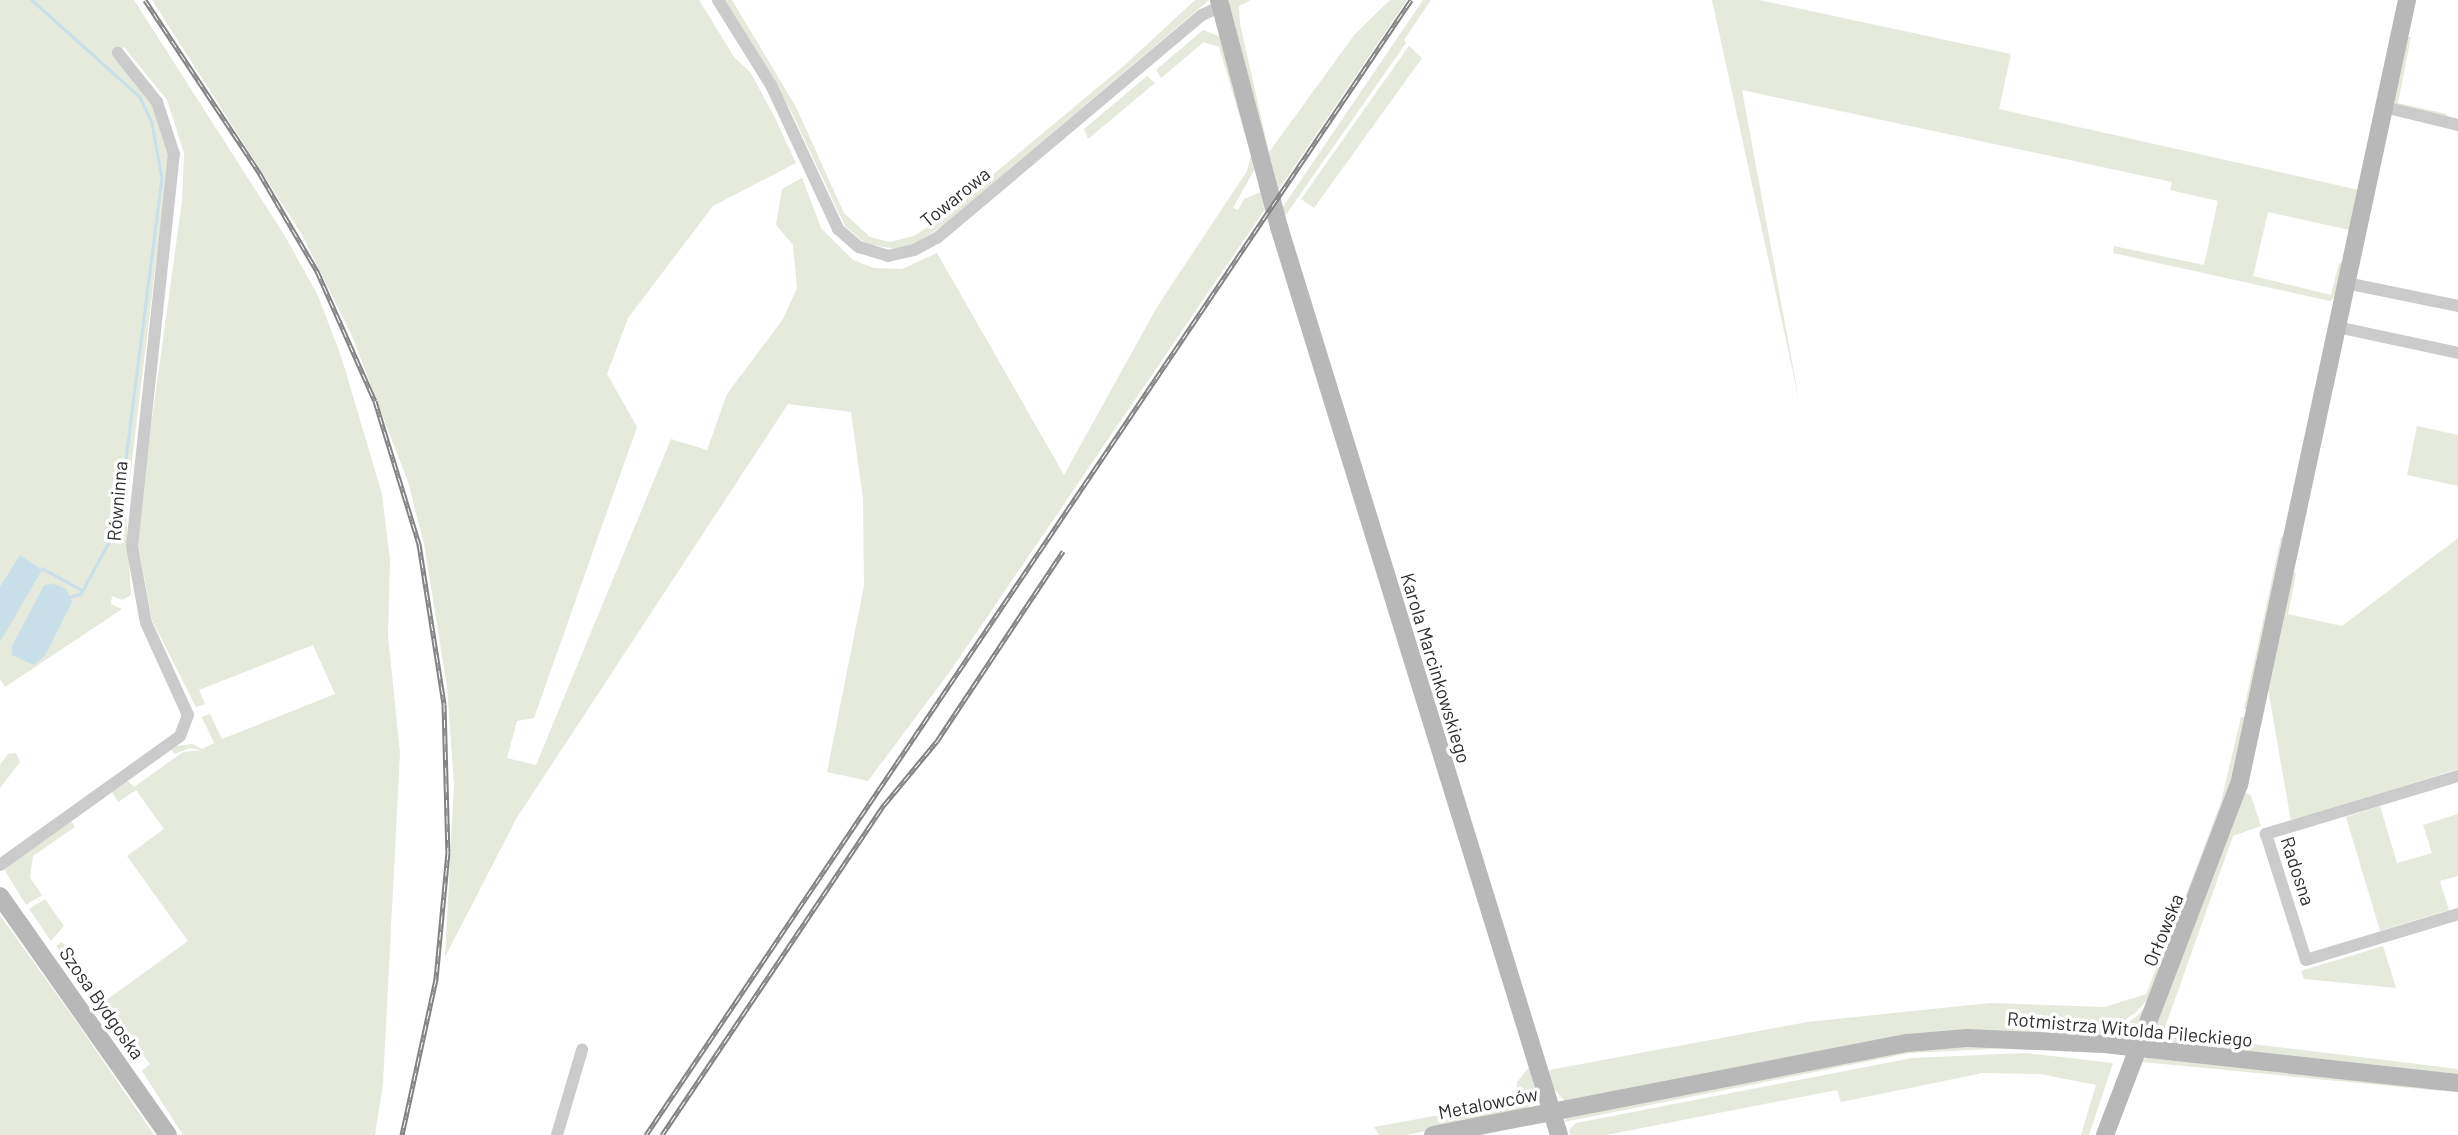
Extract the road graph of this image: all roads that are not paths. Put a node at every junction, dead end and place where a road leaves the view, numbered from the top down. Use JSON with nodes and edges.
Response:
{"nodes":[{"id":1,"x":718,"y":0,"type":"edge"},
{"id":2,"x":2407,"y":0,"type":"edge"},
{"id":3,"x":1220,"y":3,"type":"edge"},
{"id":4,"x":118,"y":53,"type":"dead end"},
{"id":5,"x":2384,"y":107,"type":"junction"},
{"id":6,"x":2458,"y":125,"type":"edge"},
{"id":7,"x":2346,"y":283,"type":"junction"},
{"id":8,"x":2458,"y":306,"type":"edge"},
{"id":9,"x":2337,"y":327,"type":"junction"},
{"id":10,"x":2458,"y":353,"type":"edge"},
{"id":11,"x":2458,"y":776,"type":"edge"},
{"id":12,"x":0,"y":865,"type":"edge"},
{"id":13,"x":0,"y":896,"type":"edge"},
{"id":14,"x":2458,"y":914,"type":"edge"},
{"id":15,"x":2138,"y":1048,"type":"junction"},
{"id":16,"x":582,"y":1051,"type":"dead end"},
{"id":17,"x":2458,"y":1083,"type":"edge"},
{"id":18,"x":1552,"y":1112,"type":"junction"},
{"id":19,"x":164,"y":1132,"type":"edge"},
{"id":20,"x":556,"y":1135,"type":"edge"},
{"id":21,"x":1433,"y":1135,"type":"edge"},
{"id":22,"x":1559,"y":1135,"type":"edge"},
{"id":23,"x":2105,"y":1135,"type":"edge"}],
"edges":[{"from":1,"to":3,"type":"street","name":"Towarowa"},
{"from":2,"to":5,"type":"street","name":"Orłowska"},
{"from":3,"to":18,"type":"street","name":"Karola Marcinkowskiego"},
{"from":4,"to":12,"type":"street","name":"Równinna"},
{"from":5,"to":6,"type":"street"},
{"from":5,"to":7,"type":"street","name":"Orłowska"},
{"from":7,"to":8,"type":"street"},
{"from":7,"to":9,"type":"street","name":"Orłowska"},
{"from":9,"to":10,"type":"street"},
{"from":9,"to":15,"type":"street","name":"Orłowska"},
{"from":11,"to":14,"type":"street","name":"Radosna"},
{"from":13,"to":19,"type":"street","name":"Szosa Bydgoska"},
{"from":15,"to":17,"type":"street","name":"Rotmistrza Witolda Pileckiego"},
{"from":15,"to":18,"type":"street","name":"Rotmistrza Witolda Pileckiego"},
{"from":15,"to":23,"type":"street","name":"Orłowska"},
{"from":16,"to":20,"type":"street"},
{"from":18,"to":21,"type":"street","name":"Metalowców"},
{"from":18,"to":22,"type":"street","name":"Karola Marcinkowskiego"}]}
